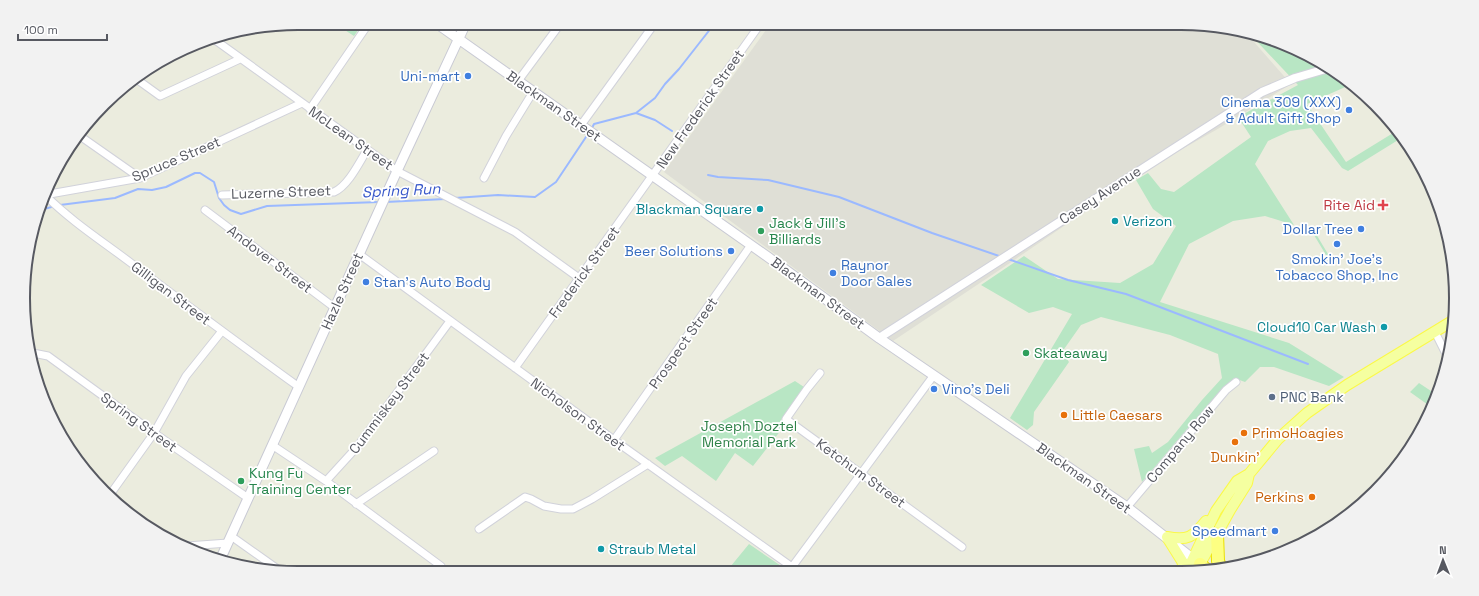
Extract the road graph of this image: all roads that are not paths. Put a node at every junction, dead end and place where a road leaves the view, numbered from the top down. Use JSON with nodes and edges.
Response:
{"nodes":[{"id":1,"x":364,"y":30,"type":"edge"},
{"id":2,"x":446,"y":30,"type":"edge"},
{"id":3,"x":462,"y":30,"type":"edge"},
{"id":4,"x":556,"y":30,"type":"edge"},
{"id":5,"x":651,"y":30,"type":"edge"},
{"id":6,"x":756,"y":30,"type":"edge"},
{"id":7,"x":458,"y":38,"type":"junction"},
{"id":8,"x":218,"y":42,"type":"edge"},
{"id":9,"x":240,"y":59,"type":"junction"},
{"id":10,"x":1322,"y":70,"type":"edge"},
{"id":11,"x":518,"y":81,"type":"junction"},
{"id":12,"x":140,"y":82,"type":"edge"},
{"id":13,"x":533,"y":92,"type":"junction"},
{"id":14,"x":302,"y":103,"type":"junction"},
{"id":15,"x":310,"y":109,"type":"junction"},
{"id":16,"x":587,"y":130,"type":"junction"},
{"id":17,"x":83,"y":138,"type":"edge"},
{"id":18,"x":367,"y":150,"type":"junction"},
{"id":19,"x":397,"y":170,"type":"junction"},
{"id":20,"x":653,"y":175,"type":"junction"},
{"id":21,"x":140,"y":178,"type":"junction"},
{"id":22,"x":484,"y":178,"type":"dead end"},
{"id":23,"x":50,"y":194,"type":"edge"},
{"id":24,"x":222,"y":195,"type":"dead end"},
{"id":25,"x":49,"y":198,"type":"edge"},
{"id":26,"x":205,"y":210,"type":"dead end"},
{"id":27,"x":751,"y":245,"type":"junction"},
{"id":28,"x":359,"y":254,"type":"junction"},
{"id":29,"x":579,"y":278,"type":"junction"},
{"id":30,"x":335,"y":308,"type":"junction"},
{"id":31,"x":450,"y":321,"type":"junction"},
{"id":32,"x":1448,"y":324,"type":"edge"},
{"id":33,"x":222,"y":331,"type":"junction"},
{"id":34,"x":1435,"y":332,"type":"junction"},
{"id":35,"x":879,"y":338,"type":"junction"},
{"id":36,"x":1444,"y":350,"type":"edge"},
{"id":37,"x":36,"y":354,"type":"edge"},
{"id":38,"x":515,"y":368,"type":"junction"},
{"id":39,"x":820,"y":373,"type":"dead end"},
{"id":40,"x":934,"y":375,"type":"junction"},
{"id":41,"x":1236,"y":382,"type":"dead end"},
{"id":42,"x":299,"y":387,"type":"junction"},
{"id":43,"x":154,"y":433,"type":"junction"},
{"id":44,"x":614,"y":440,"type":"junction"},
{"id":45,"x":272,"y":445,"type":"junction"},
{"id":46,"x":434,"y":451,"type":"dead end"},
{"id":47,"x":648,"y":464,"type":"junction"},
{"id":48,"x":862,"y":473,"type":"junction"},
{"id":49,"x":1249,"y":474,"type":"junction"},
{"id":50,"x":326,"y":481,"type":"junction"},
{"id":51,"x":112,"y":492,"type":"edge"},
{"id":52,"x":248,"y":498,"type":"junction"},
{"id":53,"x":356,"y":504,"type":"junction"},
{"id":54,"x":1127,"y":508,"type":"junction"},
{"id":55,"x":1216,"y":511,"type":"junction"},
{"id":56,"x":479,"y":530,"type":"dead end"},
{"id":57,"x":1216,"y":533,"type":"junction"},
{"id":58,"x":1167,"y":537,"type":"junction"},
{"id":59,"x":230,"y":540,"type":"junction"},
{"id":60,"x":193,"y":545,"type":"edge"},
{"id":61,"x":962,"y":547,"type":"dead end"},
{"id":62,"x":222,"y":555,"type":"edge"},
{"id":63,"x":1219,"y":563,"type":"edge"},
{"id":64,"x":270,"y":564,"type":"edge"},
{"id":65,"x":1198,"y":565,"type":"edge"},
{"id":66,"x":1199,"y":565,"type":"edge"},
{"id":67,"x":1200,"y":565,"type":"edge"},
{"id":68,"x":441,"y":566,"type":"dead end"},
{"id":69,"x":792,"y":566,"type":"edge"},
{"id":70,"x":798,"y":566,"type":"edge"},
{"id":71,"x":1184,"y":566,"type":"edge"}],
"edges":[{"from":1,"to":15,"type":"street"},
{"from":2,"to":7,"type":"main road","name":"Blackman Street"},
{"from":3,"to":7,"type":"main road","name":"Hazle Street"},
{"from":4,"to":11,"type":"street"},
{"from":5,"to":16,"type":"street"},
{"from":6,"to":20,"type":"street","name":"New Frederick Street"},
{"from":7,"to":11,"type":"main road","name":"Blackman Street"},
{"from":7,"to":19,"type":"main road","name":"Hazle Street"},
{"from":8,"to":9,"type":"street","name":"McLean Street"},
{"from":9,"to":12,"type":"street"},
{"from":9,"to":14,"type":"street","name":"McLean Street"},
{"from":10,"to":35,"type":"street","name":"Casey Avenue"},
{"from":11,"to":13,"type":"main road","name":"Blackman Street"},
{"from":13,"to":16,"type":"main road","name":"Blackman Street"},
{"from":13,"to":22,"type":"street"},
{"from":14,"to":15,"type":"street","name":"McLean Street"},
{"from":14,"to":21,"type":"street","name":"Spruce Street"},
{"from":15,"to":18,"type":"street","name":"McLean Street"},
{"from":16,"to":20,"type":"main road","name":"Blackman Street"},
{"from":17,"to":21,"type":"street"},
{"from":18,"to":19,"type":"street","name":"McLean Street"},
{"from":18,"to":24,"type":"street","name":"Luzerne Street"},
{"from":19,"to":28,"type":"main road","name":"Hazle Street"},
{"from":19,"to":29,"type":"street","name":"McLean Street"},
{"from":20,"to":27,"type":"main road","name":"Blackman Street"},
{"from":20,"to":29,"type":"street","name":"Frederick Street"},
{"from":21,"to":23,"type":"street","name":"Spruce Street"},
{"from":25,"to":33,"type":"street","name":"Gilligan Street"},
{"from":26,"to":30,"type":"street","name":"Andover Street"},
{"from":27,"to":35,"type":"main road","name":"Blackman Street"},
{"from":27,"to":44,"type":"street","name":"Prospect Street"},
{"from":28,"to":30,"type":"main road","name":"Hazle Street"},
{"from":28,"to":31,"type":"street","name":"Nicholson Street"},
{"from":29,"to":38,"type":"street","name":"Frederick Street"},
{"from":30,"to":42,"type":"main road","name":"Hazle Street"},
{"from":31,"to":38,"type":"street","name":"Nicholson Street"},
{"from":31,"to":50,"type":"street","name":"Cummiskey Street"},
{"from":32,"to":34,"type":"main road"},
{"from":33,"to":42,"type":"street","name":"Gilligan Street"},
{"from":33,"to":43,"type":"street"},
{"from":34,"to":36,"type":"street"},
{"from":34,"to":49,"type":"main road"},
{"from":35,"to":40,"type":"main road","name":"Blackman Street"},
{"from":37,"to":43,"type":"street","name":"Spring Street"},
{"from":38,"to":44,"type":"street","name":"Nicholson Street"},
{"from":39,"to":48,"type":"street","name":"Ketchum Street"},
{"from":40,"to":48,"type":"street"},
{"from":40,"to":54,"type":"main road","name":"Blackman Street"},
{"from":41,"to":54,"type":"street","name":"Company Row"},
{"from":42,"to":45,"type":"main road","name":"Hazle Street"},
{"from":43,"to":51,"type":"street"},
{"from":43,"to":52,"type":"street","name":"Spring Street"},
{"from":44,"to":47,"type":"street","name":"Nicholson Street"},
{"from":45,"to":50,"type":"street"},
{"from":45,"to":52,"type":"main road","name":"Hazle Street"},
{"from":46,"to":53,"type":"street"},
{"from":47,"to":56,"type":"street"},
{"from":47,"to":69,"type":"street","name":"Nicholson Street"},
{"from":48,"to":61,"type":"street","name":"Ketchum Street"},
{"from":48,"to":70,"type":"street"},
{"from":49,"to":55,"type":"main road"},
{"from":49,"to":57,"type":"main road"},
{"from":50,"to":53,"type":"street"},
{"from":52,"to":59,"type":"main road","name":"Hazle Street"},
{"from":53,"to":68,"type":"street"},
{"from":54,"to":58,"type":"main road","name":"Blackman Street"},
{"from":55,"to":58,"type":"main road"},
{"from":55,"to":66,"type":"main road"},
{"from":57,"to":63,"type":"highway"},
{"from":57,"to":67,"type":"main road"},
{"from":58,"to":65,"type":"main road","name":"Blackman Street"},
{"from":58,"to":71,"type":"main road"},
{"from":59,"to":60,"type":"street"},
{"from":59,"to":62,"type":"main road","name":"Hazle Street"},
{"from":59,"to":64,"type":"street"}]}
